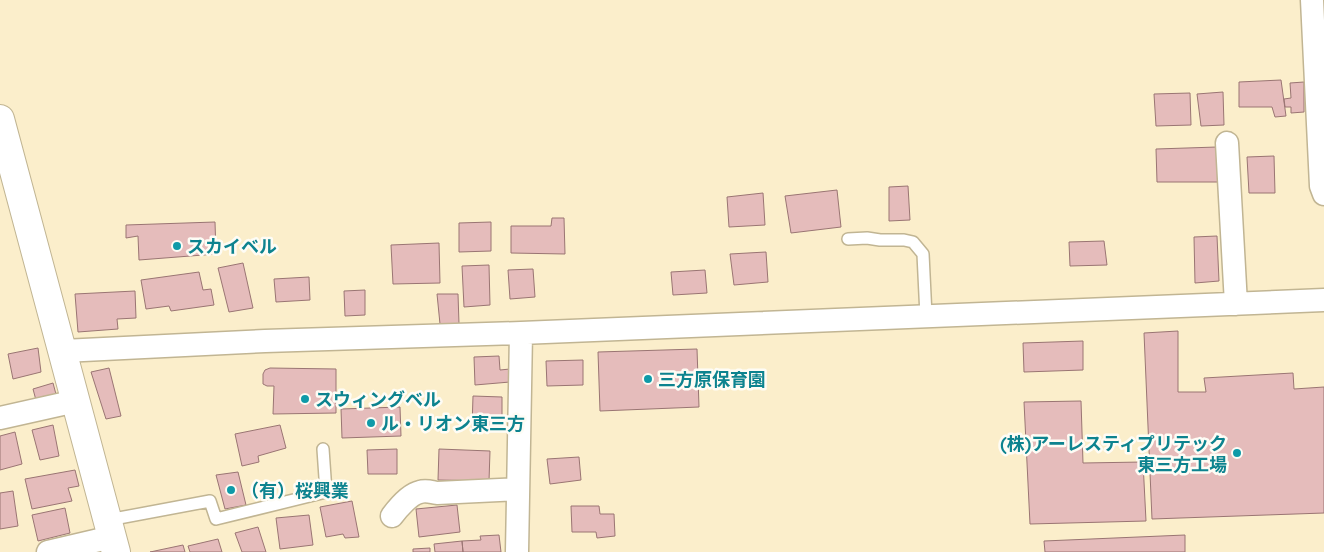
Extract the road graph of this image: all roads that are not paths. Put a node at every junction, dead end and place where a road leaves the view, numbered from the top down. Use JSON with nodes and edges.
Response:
{"nodes":[{"id":1,"x":1312,"y":0,"type":"edge"},
{"id":2,"x":0,"y":119,"type":"edge"},
{"id":3,"x":1227,"y":143,"type":"dead end"},
{"id":4,"x":1324,"y":194,"type":"edge"},
{"id":5,"x":848,"y":239,"type":"dead end"},
{"id":6,"x":1324,"y":300,"type":"edge"},
{"id":7,"x":1236,"y":304,"type":"junction"},
{"id":8,"x":926,"y":316,"type":"junction"},
{"id":9,"x":521,"y":333,"type":"junction"},
{"id":10,"x":63,"y":351,"type":"junction"},
{"id":11,"x":76,"y":401,"type":"junction"},
{"id":12,"x":0,"y":418,"type":"edge"},
{"id":13,"x":323,"y":449,"type":"dead end"},
{"id":14,"x":518,"y":489,"type":"junction"},
{"id":15,"x":392,"y":516,"type":"dead end"},
{"id":16,"x":112,"y":536,"type":"edge"},
{"id":17,"x":48,"y":552,"type":"edge"},
{"id":18,"x":517,"y":552,"type":"edge"}],
"edges":[{"from":1,"to":4,"type":"street"},
{"from":2,"to":10,"type":"street"},
{"from":3,"to":7,"type":"street"},
{"from":5,"to":8,"type":"lane"},
{"from":6,"to":7,"type":"street"},
{"from":7,"to":8,"type":"street"},
{"from":8,"to":9,"type":"street"},
{"from":9,"to":10,"type":"street"},
{"from":9,"to":14,"type":"street"},
{"from":10,"to":11,"type":"street"},
{"from":11,"to":12,"type":"street"},
{"from":11,"to":16,"type":"street"},
{"from":13,"to":16,"type":"lane"},
{"from":14,"to":15,"type":"street"},
{"from":14,"to":18,"type":"street"},
{"from":16,"to":17,"type":"street"}]}
